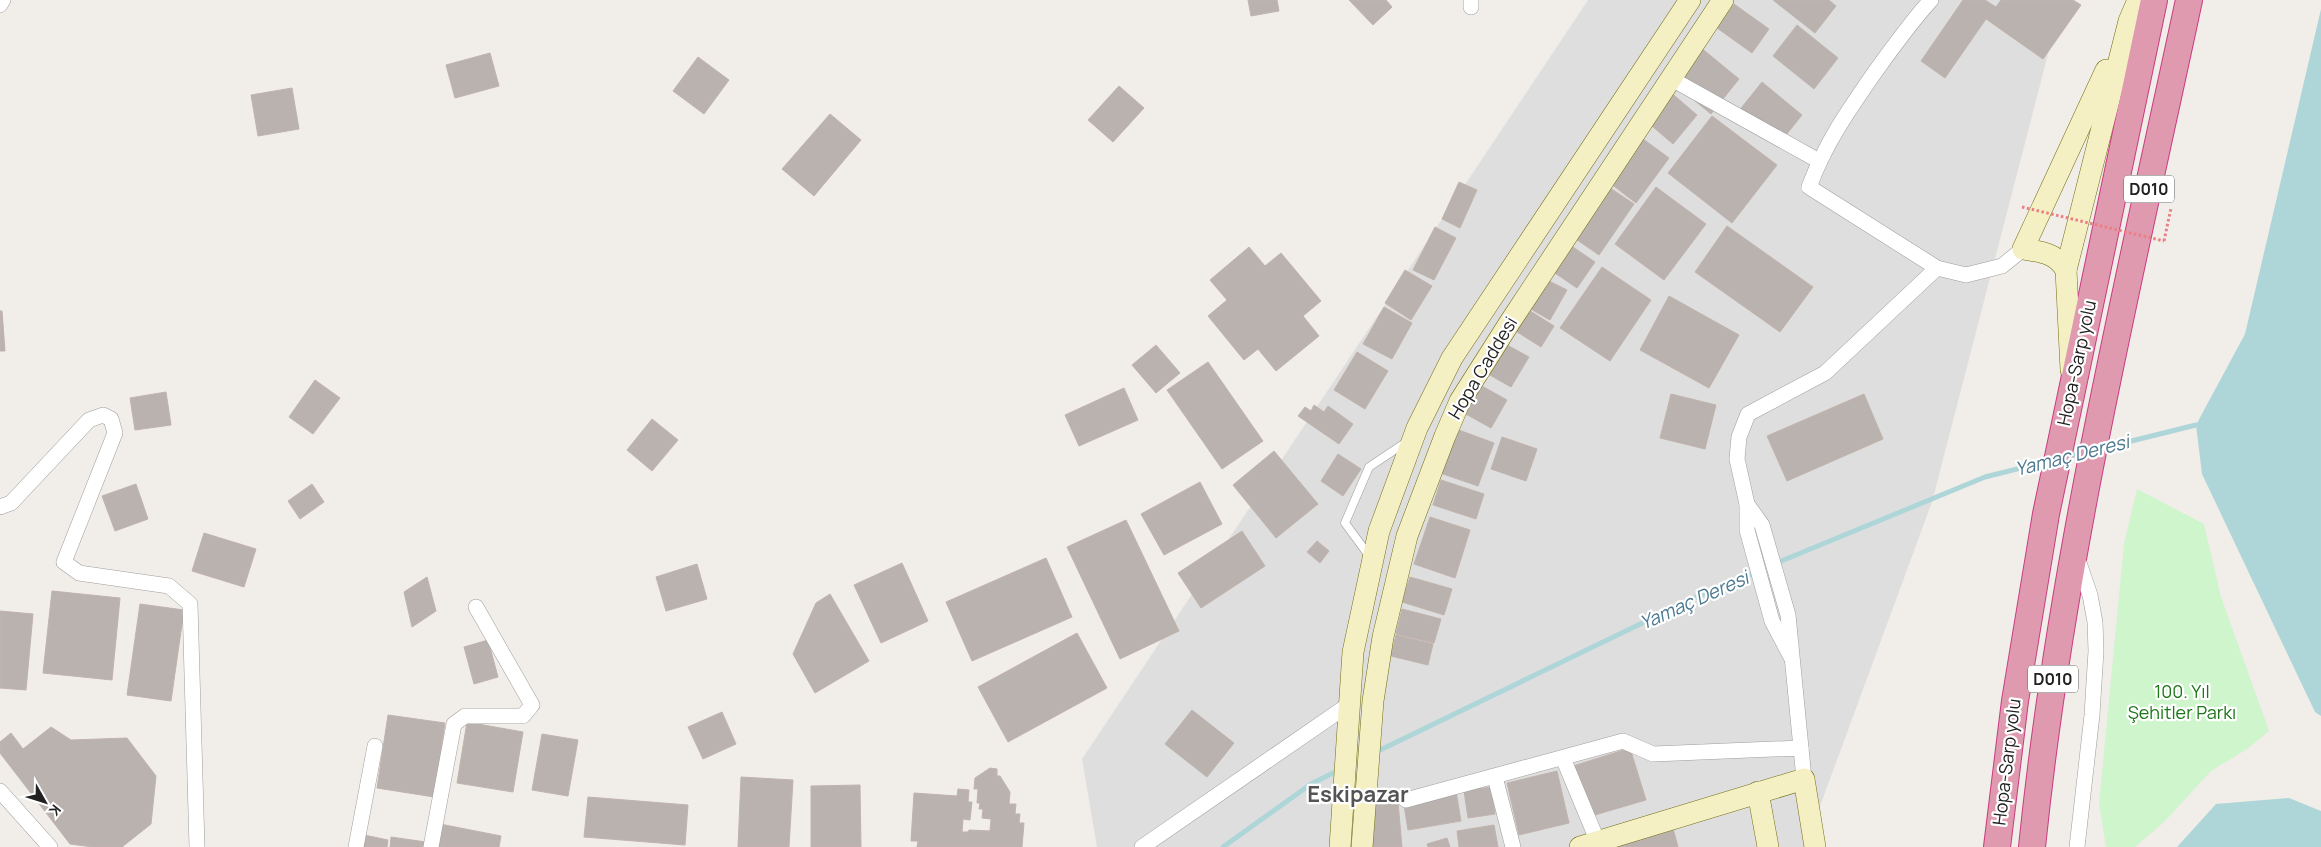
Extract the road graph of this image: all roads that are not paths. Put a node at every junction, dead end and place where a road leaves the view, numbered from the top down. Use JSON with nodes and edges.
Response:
{"nodes":[{"id":1,"x":3,"y":0,"type":"edge"},
{"id":2,"x":1690,"y":0,"type":"edge"},
{"id":3,"x":1723,"y":0,"type":"edge"},
{"id":4,"x":1931,"y":0,"type":"edge"},
{"id":5,"x":2138,"y":0,"type":"edge"},
{"id":6,"x":2154,"y":0,"type":"edge"},
{"id":7,"x":2189,"y":0,"type":"edge"},
{"id":8,"x":0,"y":5,"type":"edge"},
{"id":9,"x":2129,"y":21,"type":"junction"},
{"id":10,"x":1670,"y":78,"type":"junction"},
{"id":11,"x":1819,"y":161,"type":"junction"},
{"id":12,"x":2023,"y":249,"type":"junction"},
{"id":13,"x":1937,"y":268,"type":"junction"},
{"id":14,"x":2066,"y":270,"type":"junction"},
{"id":15,"x":2072,"y":389,"type":"junction"},
{"id":16,"x":1413,"y":438,"type":"junction"},
{"id":17,"x":0,"y":507,"type":"edge"},
{"id":18,"x":1754,"y":528,"type":"junction"},
{"id":19,"x":2074,"y":548,"type":"junction"},
{"id":20,"x":1372,"y":561,"type":"junction"},
{"id":21,"x":476,"y":608,"type":"dead end"},
{"id":22,"x":1791,"y":657,"type":"junction"},
{"id":23,"x":1351,"y":703,"type":"junction"},
{"id":24,"x":375,"y":746,"type":"dead end"},
{"id":25,"x":1801,"y":748,"type":"junction"},
{"id":26,"x":1563,"y":758,"type":"junction"},
{"id":27,"x":1495,"y":777,"type":"junction"},
{"id":28,"x":1804,"y":779,"type":"junction"},
{"id":29,"x":0,"y":791,"type":"edge"},
{"id":30,"x":1758,"y":792,"type":"junction"},
{"id":31,"x":1406,"y":800,"type":"dead end"},
{"id":32,"x":1362,"y":844,"type":"edge"},
{"id":33,"x":1335,"y":845,"type":"edge"},
{"id":34,"x":1593,"y":845,"type":"edge"},
{"id":35,"x":50,"y":847,"type":"edge"},
{"id":36,"x":197,"y":847,"type":"edge"},
{"id":37,"x":356,"y":847,"type":"edge"},
{"id":38,"x":431,"y":847,"type":"edge"},
{"id":39,"x":1142,"y":847,"type":"edge"},
{"id":40,"x":1514,"y":847,"type":"edge"},
{"id":41,"x":1768,"y":847,"type":"edge"},
{"id":42,"x":1815,"y":847,"type":"edge"},
{"id":43,"x":1998,"y":847,"type":"edge"},
{"id":44,"x":2032,"y":847,"type":"edge"},
{"id":45,"x":2077,"y":847,"type":"edge"}],
"edges":[{"from":1,"to":8,"type":"street"},
{"from":2,"to":16,"type":"main road","name":"Hopa Caddesi"},
{"from":3,"to":10,"type":"main road","name":"Hopa Caddesi"},
{"from":4,"to":11,"type":"street"},
{"from":5,"to":9,"type":"main road"},
{"from":6,"to":15,"type":"highway","name":"Hopa-Sarp yolu"},
{"from":7,"to":19,"type":"highway","number":"D010"},
{"from":9,"to":12,"type":"main road"},
{"from":9,"to":14,"type":"main road"},
{"from":10,"to":11,"type":"street"},
{"from":10,"to":32,"type":"main road","name":"Hopa Caddesi"},
{"from":11,"to":13,"type":"street"},
{"from":12,"to":13,"type":"street"},
{"from":12,"to":14,"type":"main road"},
{"from":13,"to":18,"type":"street"},
{"from":14,"to":15,"type":"main road"},
{"from":15,"to":43,"type":"highway","name":"Hopa-Sarp yolu"},
{"from":16,"to":20,"type":"main road","name":"Hopa Caddesi"},
{"from":16,"to":20,"type":"lane"},
{"from":17,"to":36,"type":"street"},
{"from":18,"to":22,"type":"street"},
{"from":18,"to":22,"type":"street"},
{"from":19,"to":44,"type":"highway","number":"D010"},
{"from":19,"to":45,"type":"street"},
{"from":20,"to":23,"type":"main road","name":"Hopa Caddesi"},
{"from":21,"to":38,"type":"street"},
{"from":22,"to":25,"type":"street"},
{"from":23,"to":33,"type":"main road","name":"Hopa Caddesi"},
{"from":23,"to":39,"type":"street"},
{"from":24,"to":37,"type":"street"},
{"from":25,"to":26,"type":"street"},
{"from":25,"to":28,"type":"street"},
{"from":26,"to":27,"type":"street"},
{"from":26,"to":34,"type":"street"},
{"from":27,"to":31,"type":"street"},
{"from":27,"to":40,"type":"street"},
{"from":28,"to":30,"type":"main road"},
{"from":28,"to":42,"type":"main road"},
{"from":29,"to":35,"type":"street"},
{"from":30,"to":34,"type":"main road"},
{"from":30,"to":41,"type":"main road"}]}
